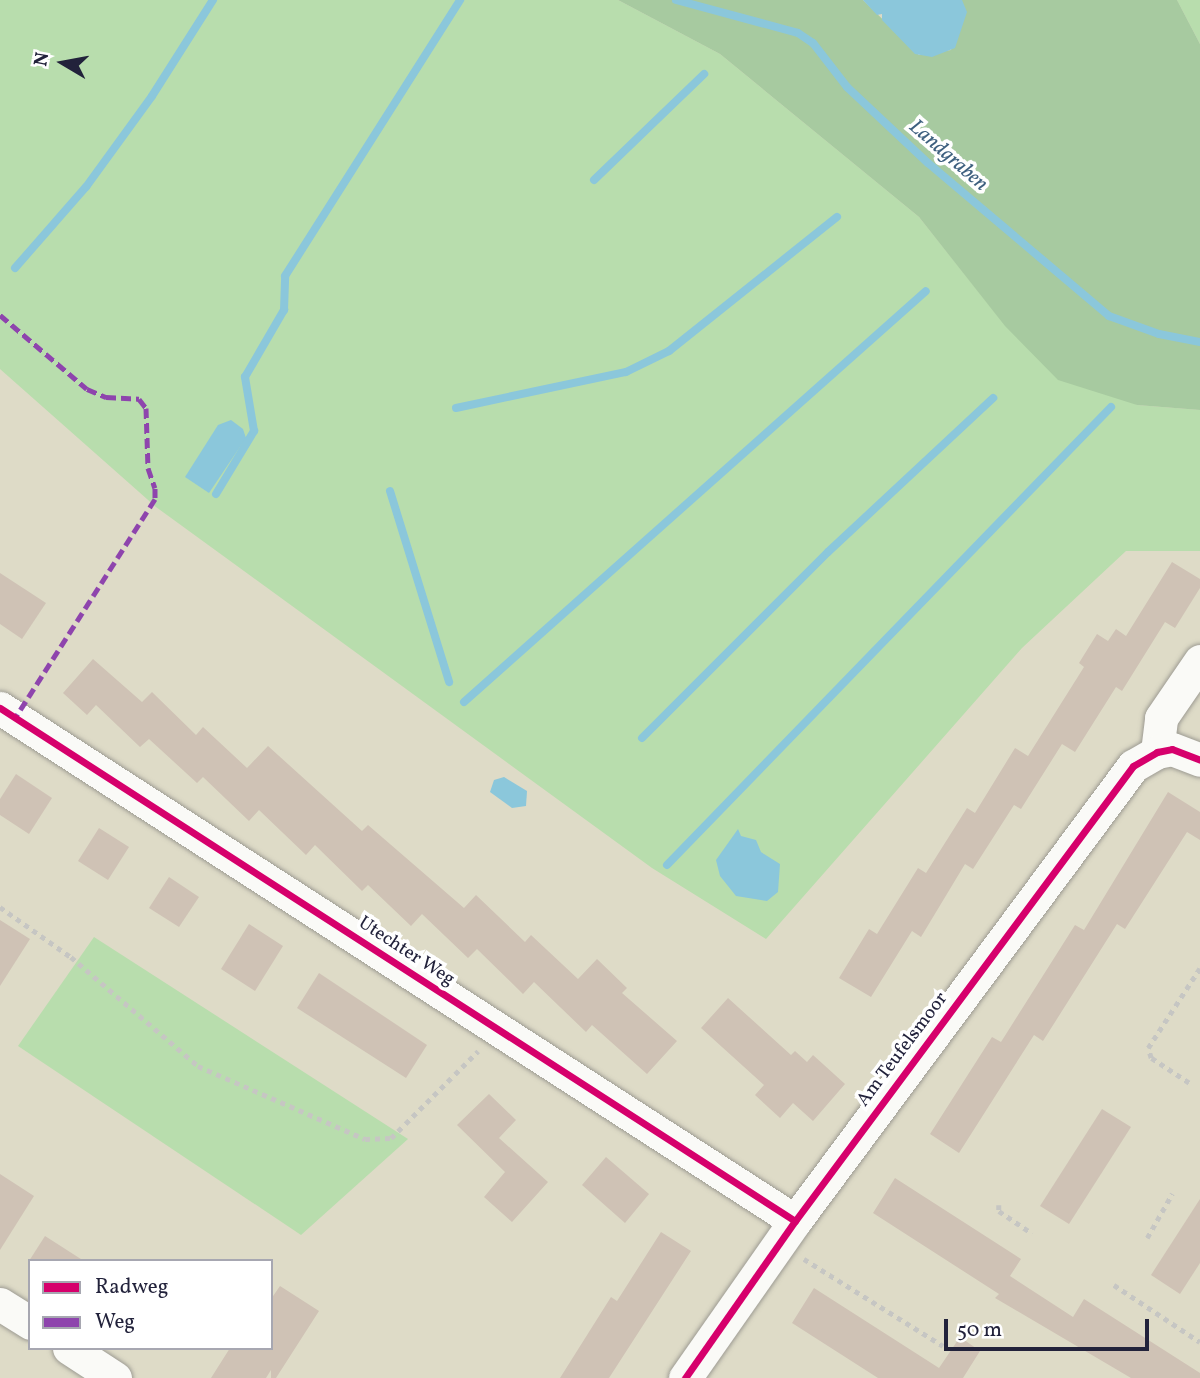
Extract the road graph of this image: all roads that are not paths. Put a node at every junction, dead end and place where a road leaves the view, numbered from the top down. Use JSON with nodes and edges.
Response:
{"nodes":[{"id":1,"x":1200,"y":661,"type":"edge"},
{"id":2,"x":0,"y":708,"type":"edge"},
{"id":3,"x":1157,"y":751,"type":"junction"},
{"id":4,"x":1200,"y":760,"type":"edge"},
{"id":5,"x":787,"y":1232,"type":"junction"},
{"id":6,"x":0,"y":1304,"type":"edge"},
{"id":7,"x":28,"y":1322,"type":"edge"},
{"id":8,"x":72,"y":1350,"type":"edge"},
{"id":9,"x":690,"y":1376,"type":"edge"},
{"id":10,"x":115,"y":1378,"type":"edge"}],
"edges":[{"from":1,"to":3,"type":"street"},
{"from":2,"to":5,"type":"street","name":"Utechter Weg"},
{"from":3,"to":4,"type":"street"},
{"from":3,"to":5,"type":"street","name":"Am Teufelsmoor"},
{"from":5,"to":9,"type":"street","name":"Am Teufelsmoor"},
{"from":6,"to":7,"type":"street"},
{"from":8,"to":10,"type":"street"}]}
